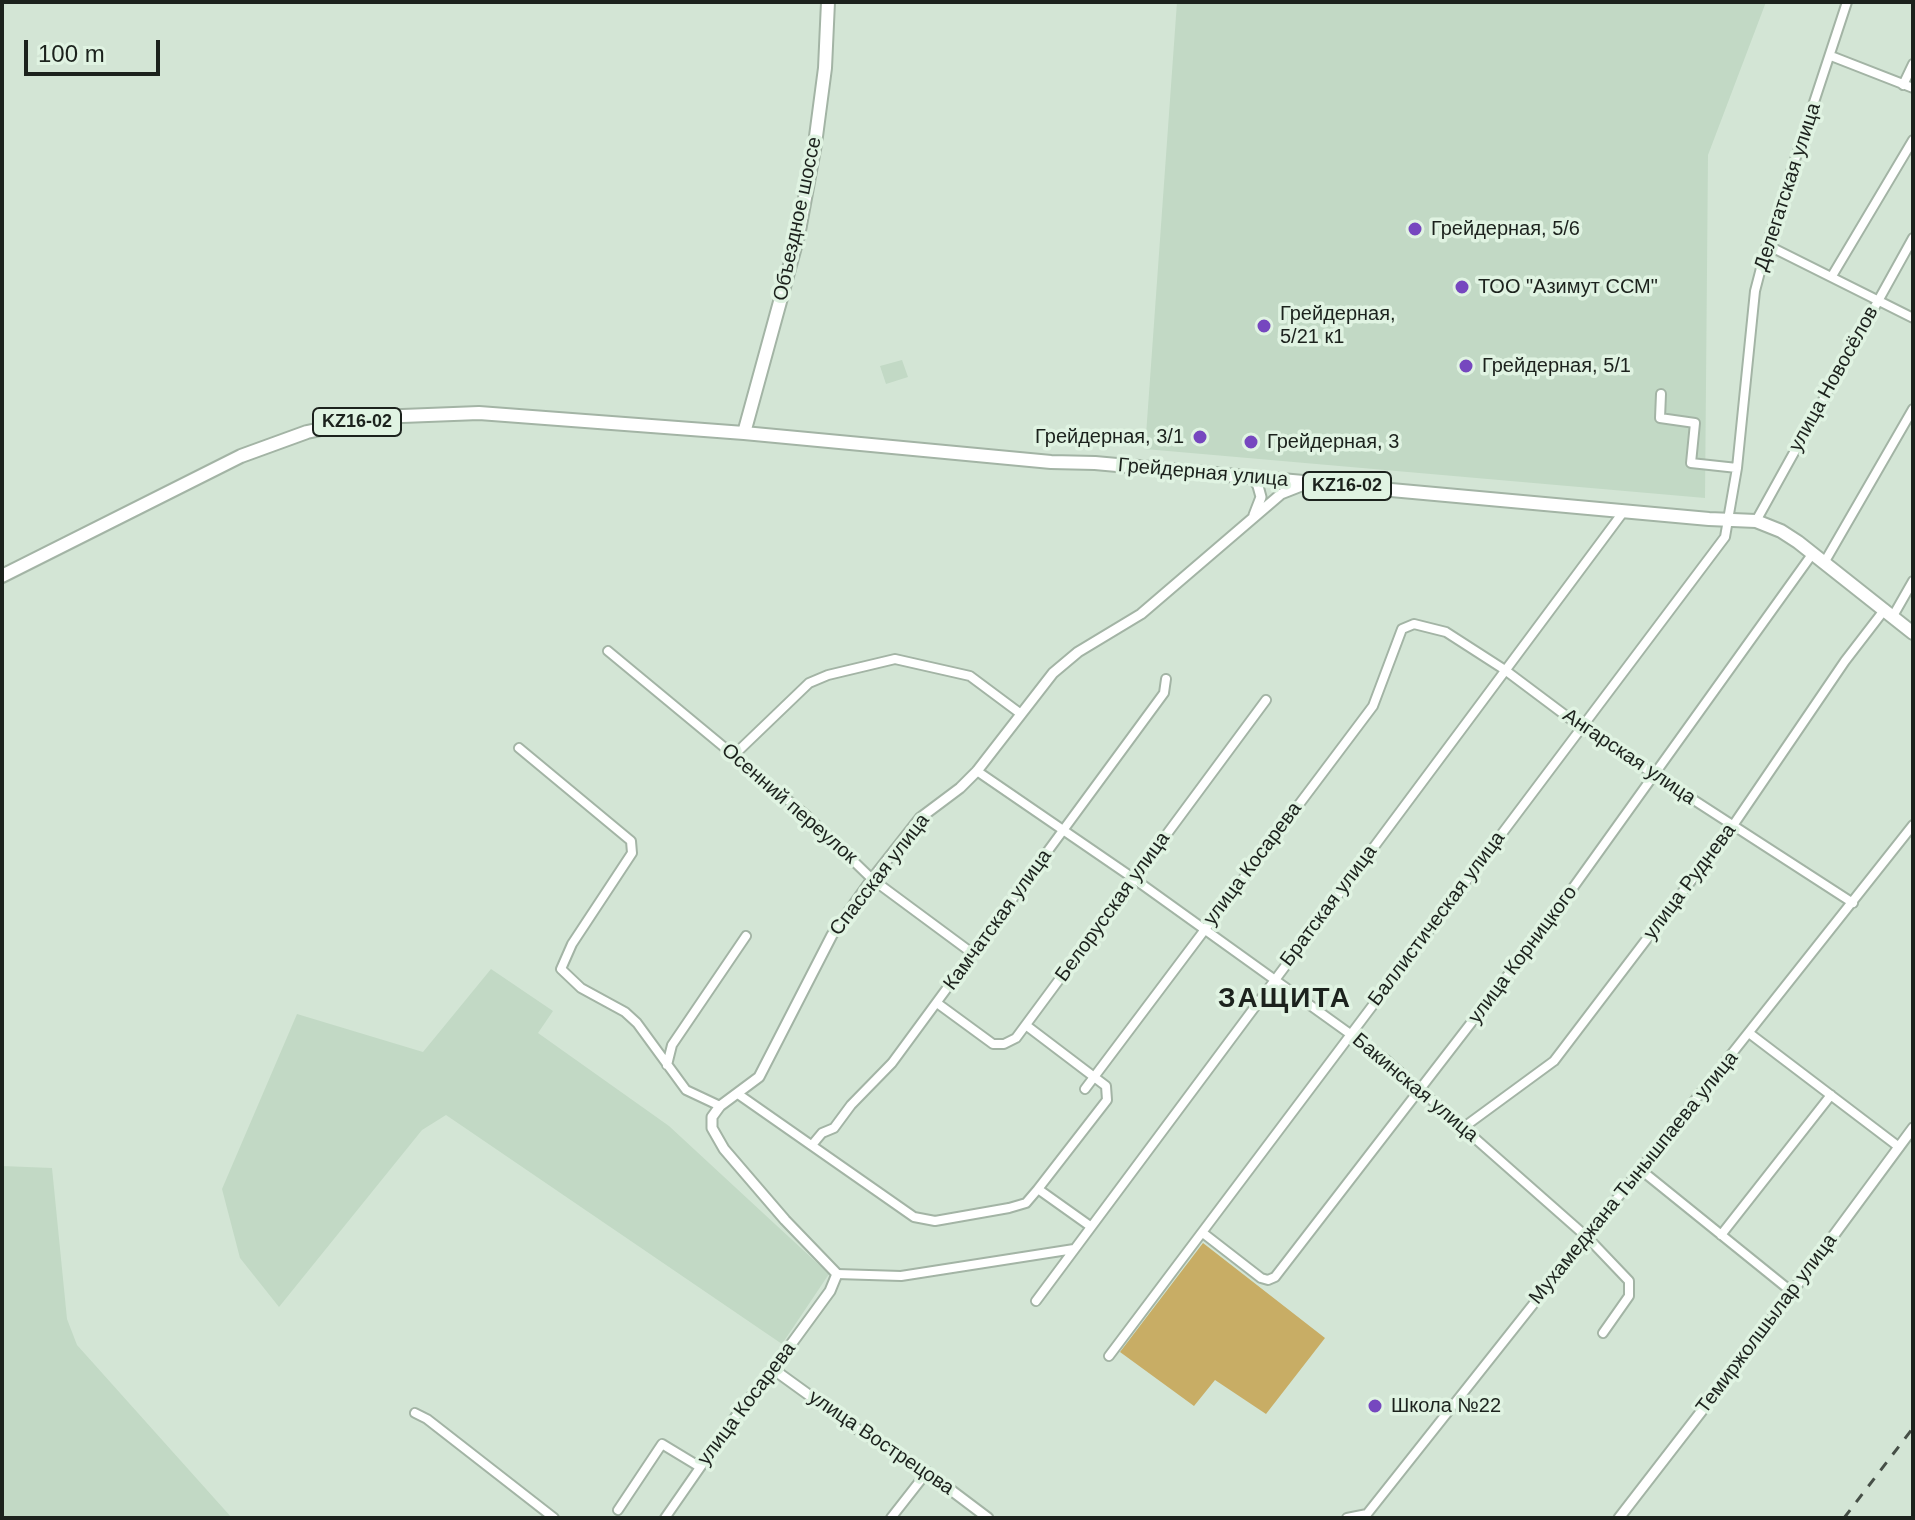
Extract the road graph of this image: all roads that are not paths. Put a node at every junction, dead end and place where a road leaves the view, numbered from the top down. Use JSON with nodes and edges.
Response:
{"nodes":[{"id":1,"x":828,"y":2,"type":"edge"},
{"id":2,"x":1847,"y":2,"type":"edge"},
{"id":3,"x":1831,"y":56,"type":"junction"},
{"id":4,"x":1913,"y":64,"type":"edge"},
{"id":5,"x":1903,"y":85,"type":"junction"},
{"id":6,"x":1913,"y":88,"type":"edge"},
{"id":7,"x":1913,"y":140,"type":"edge"},
{"id":8,"x":1913,"y":238,"type":"edge"},
{"id":9,"x":1767,"y":245,"type":"junction"},
{"id":10,"x":1832,"y":276,"type":"junction"},
{"id":11,"x":1877,"y":301,"type":"junction"},
{"id":12,"x":1913,"y":318,"type":"edge"},
{"id":13,"x":1661,"y":394,"type":"dead end"},
{"id":14,"x":1913,"y":409,"type":"edge"},
{"id":15,"x":744,"y":433,"type":"junction"},
{"id":16,"x":1737,"y":468,"type":"junction"},
{"id":17,"x":1252,"y":477,"type":"junction"},
{"id":18,"x":1311,"y":482,"type":"junction"},
{"id":19,"x":1624,"y":511,"type":"junction"},
{"id":20,"x":1253,"y":518,"type":"junction"},
{"id":21,"x":1729,"y":518,"type":"junction"},
{"id":22,"x":1756,"y":521,"type":"junction"},
{"id":23,"x":1813,"y":553,"type":"junction"},
{"id":24,"x":1824,"y":563,"type":"junction"},
{"id":25,"x":2,"y":576,"type":"edge"},
{"id":26,"x":1913,"y":581,"type":"edge"},
{"id":27,"x":1889,"y":612,"type":"junction"},
{"id":28,"x":1402,"y":629,"type":"joint"},
{"id":29,"x":1913,"y":633,"type":"edge"},
{"id":30,"x":608,"y":651,"type":"dead end"},
{"id":31,"x":1505,"y":670,"type":"junction"},
{"id":32,"x":1166,"y":679,"type":"dead end"},
{"id":33,"x":1266,"y":700,"type":"dead end"},
{"id":34,"x":1021,"y":714,"type":"junction"},
{"id":35,"x":1581,"y":727,"type":"junction"},
{"id":36,"x":519,"y":748,"type":"dead end"},
{"id":37,"x":734,"y":755,"type":"junction"},
{"id":38,"x":977,"y":771,"type":"junction"},
{"id":39,"x":1656,"y":775,"type":"junction"},
{"id":40,"x":1913,"y":825,"type":"edge"},
{"id":41,"x":1732,"y":827,"type":"junction"},
{"id":42,"x":1063,"y":831,"type":"junction"},
{"id":43,"x":1133,"y":878,"type":"junction"},
{"id":44,"x":872,"y":879,"type":"junction"},
{"id":45,"x":1853,"y":903,"type":"junction"},
{"id":46,"x":1204,"y":929,"type":"junction"},
{"id":47,"x":746,"y":936,"type":"dead end"},
{"id":48,"x":972,"y":953,"type":"junction"},
{"id":49,"x":1274,"y":980,"type":"junction"},
{"id":50,"x":937,"y":1003,"type":"junction"},
{"id":51,"x":1027,"y":1026,"type":"junction"},
{"id":52,"x":1749,"y":1033,"type":"junction"},
{"id":53,"x":1350,"y":1034,"type":"junction"},
{"id":54,"x":667,"y":1065,"type":"junction"},
{"id":55,"x":1094,"y":1076,"type":"junction"},
{"id":56,"x":1085,"y":1089,"type":"dead end"},
{"id":57,"x":1419,"y":1090,"type":"junction"},
{"id":58,"x":738,"y":1094,"type":"junction"},
{"id":59,"x":1831,"y":1095,"type":"junction"},
{"id":60,"x":720,"y":1106,"type":"junction"},
{"id":61,"x":1464,"y":1127,"type":"junction"},
{"id":62,"x":1913,"y":1128,"type":"edge"},
{"id":63,"x":812,"y":1145,"type":"junction"},
{"id":64,"x":1899,"y":1147,"type":"junction"},
{"id":65,"x":1641,"y":1170,"type":"junction"},
{"id":66,"x":1038,"y":1189,"type":"junction"},
{"id":67,"x":1090,"y":1226,"type":"junction"},
{"id":68,"x":1203,"y":1233,"type":"junction"},
{"id":69,"x":1721,"y":1235,"type":"junction"},
{"id":70,"x":1588,"y":1238,"type":"junction"},
{"id":71,"x":1075,"y":1249,"type":"junction"},
{"id":72,"x":837,"y":1274,"type":"junction"},
{"id":73,"x":1792,"y":1292,"type":"junction"},
{"id":74,"x":1036,"y":1301,"type":"dead end"},
{"id":75,"x":1603,"y":1333,"type":"dead end"},
{"id":76,"x":1109,"y":1356,"type":"dead end"},
{"id":77,"x":773,"y":1369,"type":"junction"},
{"id":78,"x":415,"y":1413,"type":"dead end"},
{"id":79,"x":700,"y":1467,"type":"junction"},
{"id":80,"x":927,"y":1472,"type":"junction"},
{"id":81,"x":618,"y":1510,"type":"dead end"},
{"id":82,"x":1370,"y":1516,"type":"edge"},
{"id":83,"x":554,"y":1518,"type":"edge"},
{"id":84,"x":665,"y":1518,"type":"edge"},
{"id":85,"x":891,"y":1518,"type":"edge"},
{"id":86,"x":988,"y":1518,"type":"edge"},
{"id":87,"x":1347,"y":1518,"type":"edge"},
{"id":88,"x":1619,"y":1518,"type":"edge"}],
"edges":[{"from":1,"to":15,"type":"main road","name":"Объездное шоссе"},
{"from":2,"to":3,"type":"street","name":"Делегатская улица"},
{"from":3,"to":5,"type":"street"},
{"from":3,"to":9,"type":"street","name":"Делегатская улица"},
{"from":4,"to":5,"type":"street"},
{"from":5,"to":6,"type":"street"},
{"from":7,"to":10,"type":"street"},
{"from":8,"to":11,"type":"street","name":"улица Новосёлов"},
{"from":9,"to":10,"type":"street"},
{"from":9,"to":16,"type":"street","name":"Делегатская улица"},
{"from":10,"to":11,"type":"street"},
{"from":11,"to":12,"type":"street"},
{"from":11,"to":22,"type":"street","name":"улица Новосёлов"},
{"from":13,"to":16,"type":"street"},
{"from":14,"to":24,"type":"street"},
{"from":15,"to":17,"type":"main road","name":"Грейдерная улица","number":"KZ16-02"},
{"from":15,"to":25,"type":"main road","number":"KZ16-02"},
{"from":16,"to":21,"type":"street","name":"Делегатская улица"},
{"from":17,"to":18,"type":"main road","name":"Грейдерная улица","number":"KZ16-02"},
{"from":17,"to":20,"type":"street"},
{"from":18,"to":19,"type":"main road","name":"Грейдерная улица","number":"KZ16-02"},
{"from":18,"to":20,"type":"street","name":"Спасская улица"},
{"from":19,"to":21,"type":"main road","name":"Грейдерная улица","number":"KZ16-02"},
{"from":19,"to":31,"type":"street","name":"Братская улица"},
{"from":20,"to":34,"type":"street","name":"Спасская улица"},
{"from":21,"to":22,"type":"main road","name":"Грейдерная улица","number":"KZ16-02"},
{"from":21,"to":35,"type":"street","name":"Баллистическая улица"},
{"from":22,"to":23,"type":"main road","name":"Грейдерная улица","number":"KZ16-02"},
{"from":23,"to":24,"type":"main road","name":"Грейдерная улица","number":"KZ16-02"},
{"from":23,"to":39,"type":"street","name":"улица Корницкого"},
{"from":24,"to":27,"type":"main road","name":"Грейдерная улица","number":"KZ16-02"},
{"from":26,"to":27,"type":"street","name":"улица Руднева"},
{"from":27,"to":29,"type":"main road","name":"Грейдерная улица","number":"KZ16-02"},
{"from":27,"to":41,"type":"street","name":"улица Руднева"},
{"from":28,"to":31,"type":"street","name":"Ангарская улица"},
{"from":28,"to":46,"type":"street","name":"улица Косарева"},
{"from":30,"to":37,"type":"street","name":"Осенний переулок"},
{"from":31,"to":35,"type":"street","name":"Ангарская улица"},
{"from":31,"to":49,"type":"street","name":"Братская улица"},
{"from":32,"to":42,"type":"street","name":"Камчатская улица"},
{"from":33,"to":43,"type":"street","name":"Белорусская улица"},
{"from":34,"to":37,"type":"street"},
{"from":34,"to":38,"type":"street","name":"Спасская улица"},
{"from":35,"to":39,"type":"street","name":"Ангарская улица"},
{"from":35,"to":53,"type":"street","name":"Баллистическая улица"},
{"from":36,"to":54,"type":"street"},
{"from":37,"to":44,"type":"street","name":"Осенний переулок"},
{"from":38,"to":42,"type":"street","name":"Бакинская улица"},
{"from":38,"to":44,"type":"street","name":"Спасская улица"},
{"from":39,"to":41,"type":"street","name":"Ангарская улица"},
{"from":39,"to":57,"type":"street","name":"улица Корницкого"},
{"from":40,"to":45,"type":"street","name":"Мухамеджана Тынышпаева улица"},
{"from":41,"to":45,"type":"street","name":"Ангарская улица"},
{"from":41,"to":61,"type":"street","name":"улица Руднева"},
{"from":42,"to":43,"type":"street","name":"Бакинская улица"},
{"from":42,"to":48,"type":"street","name":"Камчатская улица"},
{"from":43,"to":46,"type":"street","name":"Бакинская улица"},
{"from":43,"to":51,"type":"street","name":"Белорусская улица"},
{"from":44,"to":48,"type":"street","name":"Осенний переулок"},
{"from":44,"to":58,"type":"street","name":"Спасская улица"},
{"from":45,"to":52,"type":"street","name":"Мухамеджана Тынышпаева улица"},
{"from":46,"to":49,"type":"street","name":"Бакинская улица"},
{"from":46,"to":55,"type":"street","name":"улица Косарева"},
{"from":47,"to":54,"type":"street"},
{"from":48,"to":50,"type":"street","name":"Камчатская улица"},
{"from":49,"to":53,"type":"street","name":"Бакинская улица"},
{"from":49,"to":67,"type":"street","name":"Братская улица"},
{"from":50,"to":51,"type":"street","name":"Белорусская улица"},
{"from":50,"to":63,"type":"street","name":"Камчатская улица"},
{"from":51,"to":55,"type":"street"},
{"from":52,"to":59,"type":"street"},
{"from":52,"to":65,"type":"street","name":"Мухамеджана Тынышпаева улица"},
{"from":53,"to":57,"type":"street","name":"Бакинская улица"},
{"from":53,"to":68,"type":"street","name":"Баллистическая улица"},
{"from":54,"to":60,"type":"street"},
{"from":55,"to":56,"type":"street","name":"улица Косарева"},
{"from":55,"to":66,"type":"street"},
{"from":57,"to":61,"type":"street","name":"Бакинская улица"},
{"from":57,"to":68,"type":"street","name":"улица Корницкого"},
{"from":58,"to":60,"type":"street","name":"Спасская улица"},
{"from":58,"to":63,"type":"street"},
{"from":59,"to":64,"type":"street"},
{"from":59,"to":69,"type":"street"},
{"from":60,"to":72,"type":"street"},
{"from":61,"to":70,"type":"street","name":"Бакинская улица"},
{"from":62,"to":64,"type":"street","name":"Темиржолшылар улица"},
{"from":63,"to":66,"type":"street"},
{"from":64,"to":73,"type":"street","name":"Темиржолшылар улица"},
{"from":65,"to":69,"type":"street"},
{"from":65,"to":70,"type":"street","name":"Мухамеджана Тынышпаева улица"},
{"from":66,"to":67,"type":"street"},
{"from":67,"to":71,"type":"street","name":"Братская улица"},
{"from":68,"to":76,"type":"street","name":"Баллистическая улица"},
{"from":69,"to":73,"type":"street"},
{"from":70,"to":75,"type":"street","name":"Бакинская улица"},
{"from":70,"to":82,"type":"street","name":"Мухамеджана Тынышпаева улица"},
{"from":71,"to":72,"type":"street"},
{"from":71,"to":74,"type":"street","name":"Братская улица"},
{"from":72,"to":77,"type":"street","name":"улица Косарева"},
{"from":73,"to":88,"type":"street","name":"Темиржолшылар улица"},
{"from":77,"to":79,"type":"street","name":"улица Косарева"},
{"from":77,"to":80,"type":"street","name":"улица Вострецова"},
{"from":78,"to":83,"type":"street"},
{"from":79,"to":81,"type":"street"},
{"from":79,"to":84,"type":"street","name":"улица Косарева"},
{"from":80,"to":85,"type":"street"},
{"from":80,"to":86,"type":"street","name":"улица Вострецова"},
{"from":82,"to":87,"type":"street","name":"Мухамеджана Тынышпаева улица"}]}
